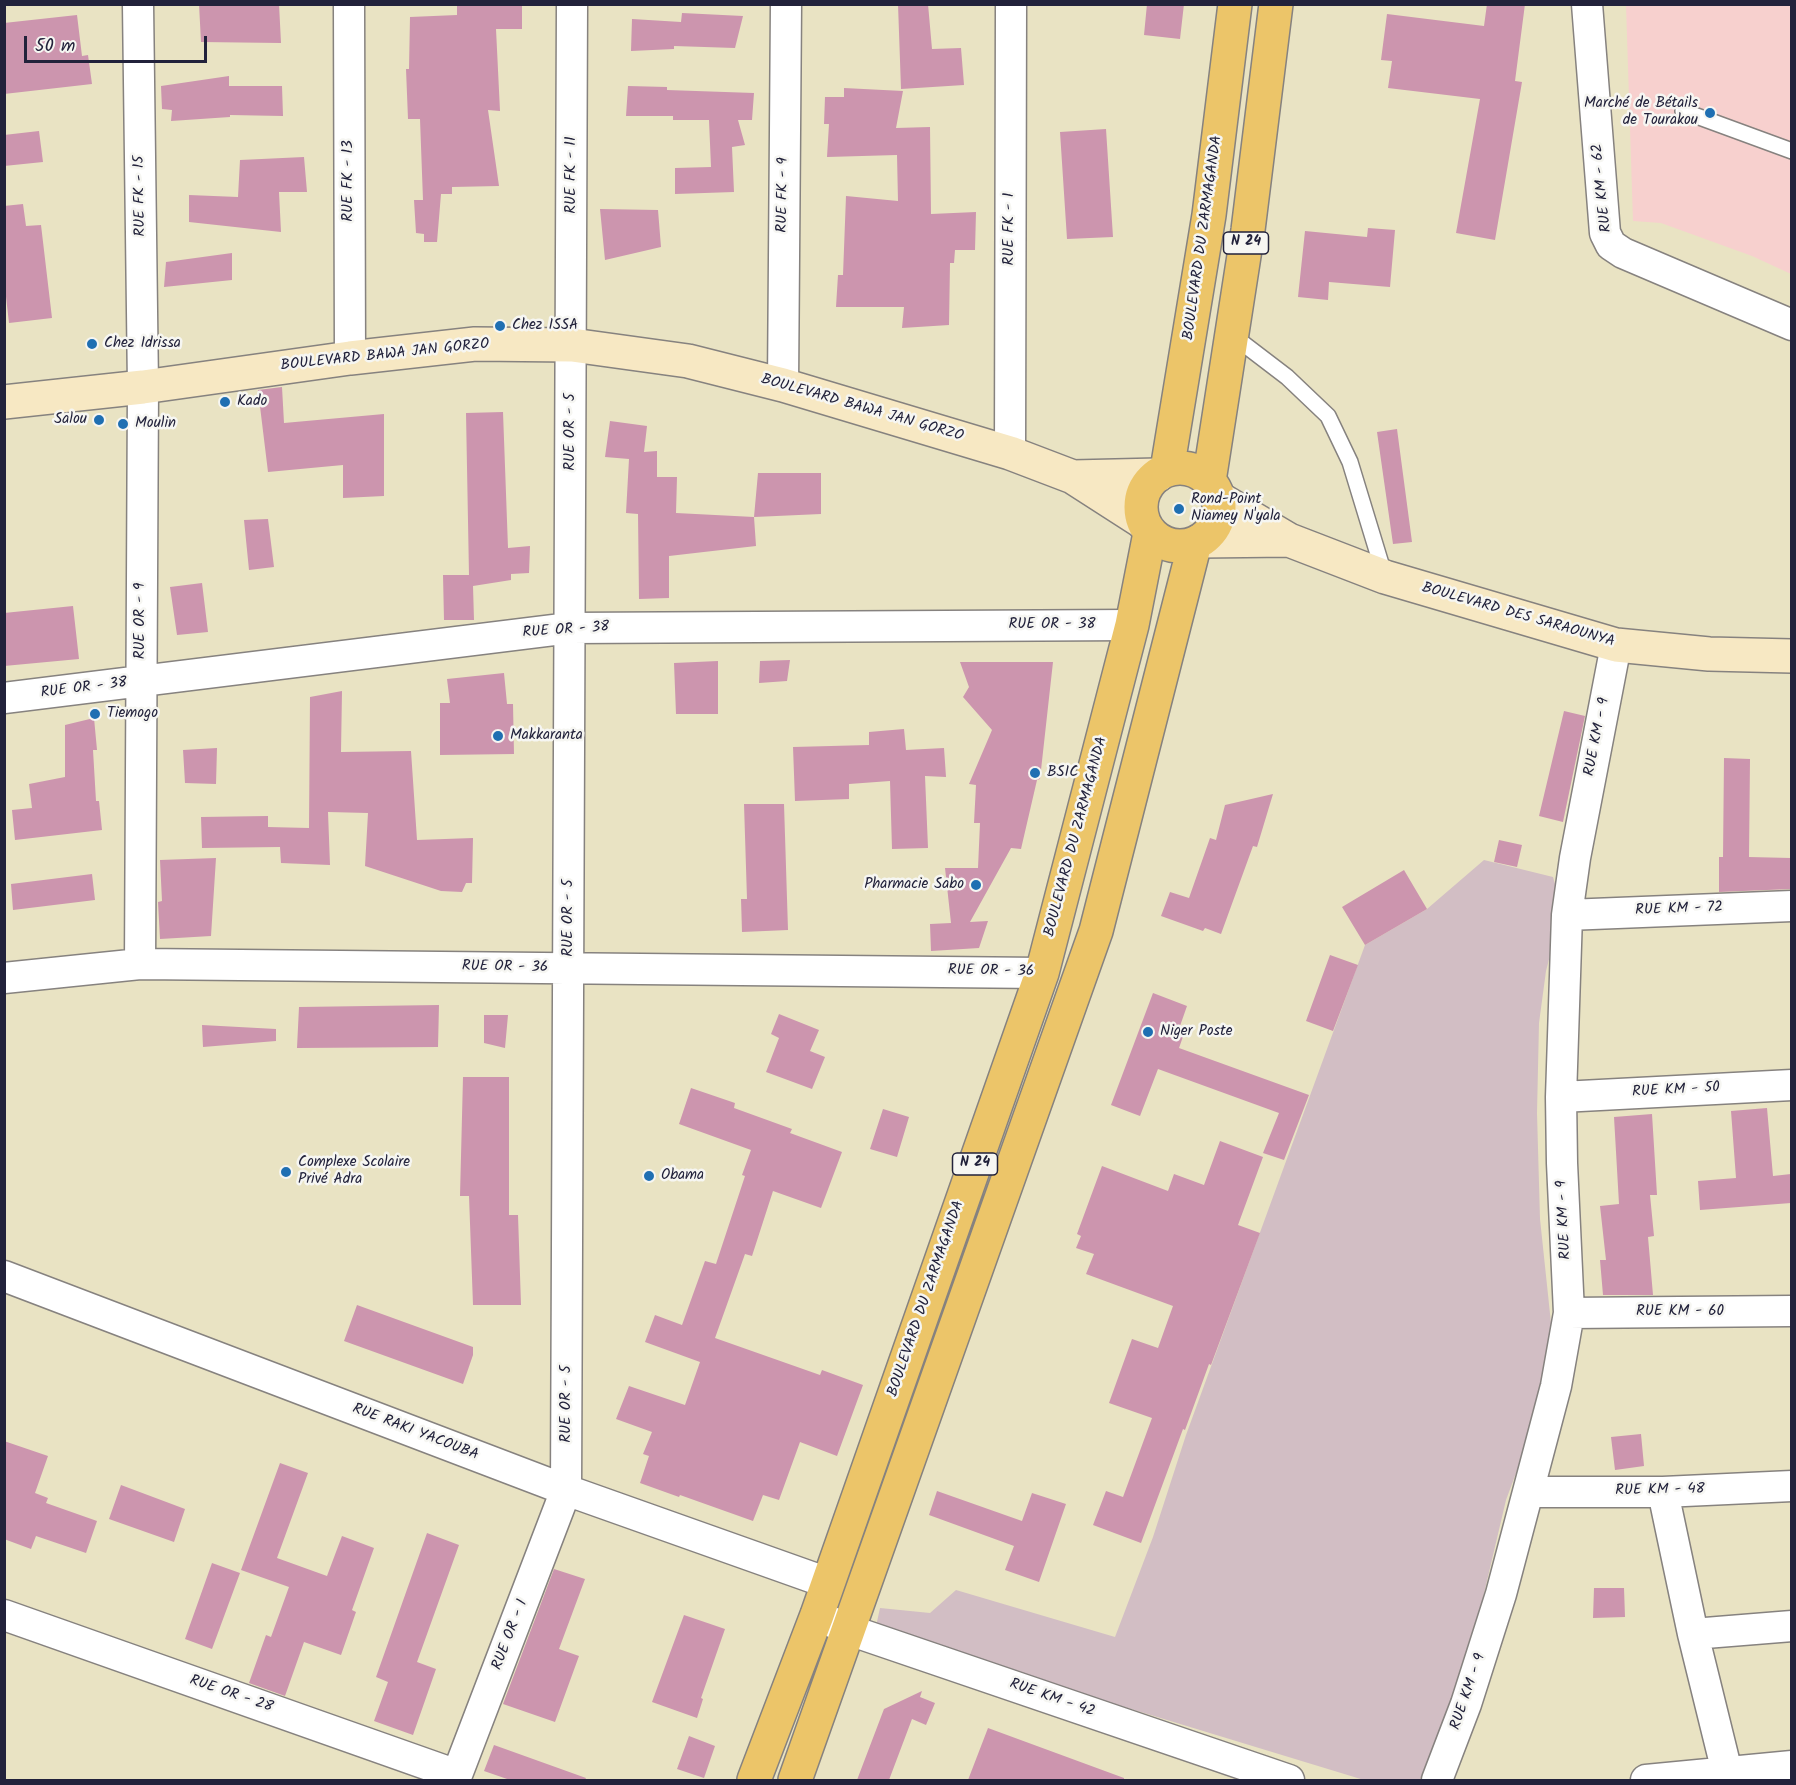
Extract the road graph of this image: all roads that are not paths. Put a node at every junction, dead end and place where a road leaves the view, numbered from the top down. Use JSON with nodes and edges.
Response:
{"nodes":[{"id":1,"x":138,"y":4,"type":"edge"},
{"id":2,"x":349,"y":4,"type":"edge"},
{"id":3,"x":572,"y":4,"type":"edge"},
{"id":4,"x":786,"y":4,"type":"edge"},
{"id":5,"x":1011,"y":4,"type":"edge"},
{"id":6,"x":1235,"y":4,"type":"edge"},
{"id":7,"x":1276,"y":4,"type":"edge"},
{"id":8,"x":1587,"y":4,"type":"edge"},
{"id":9,"x":1683,"y":111,"type":"dead end"},
{"id":10,"x":1791,"y":151,"type":"edge"},
{"id":11,"x":1791,"y":325,"type":"edge"},
{"id":12,"x":1232,"y":335,"type":"junction"},
{"id":13,"x":572,"y":345,"type":"junction"},
{"id":14,"x":350,"y":358,"type":"junction"},
{"id":15,"x":783,"y":385,"type":"junction"},
{"id":16,"x":142,"y":387,"type":"junction"},
{"id":17,"x":4,"y":402,"type":"edge"},
{"id":18,"x":1010,"y":453,"type":"junction"},
{"id":19,"x":1163,"y":472,"type":"junction"},
{"id":20,"x":1073,"y":477,"type":"junction"},
{"id":21,"x":1213,"y":489,"type":"junction"},
{"id":22,"x":1147,"y":528,"type":"junction"},
{"id":23,"x":1289,"y":540,"type":"junction"},
{"id":24,"x":1198,"y":542,"type":"junction"},
{"id":25,"x":1385,"y":577,"type":"junction"},
{"id":26,"x":1132,"y":625,"type":"junction"},
{"id":27,"x":570,"y":628,"type":"junction"},
{"id":28,"x":1616,"y":645,"type":"junction"},
{"id":29,"x":1791,"y":656,"type":"edge"},
{"id":30,"x":141,"y":682,"type":"junction"},
{"id":31,"x":4,"y":698,"type":"edge"},
{"id":32,"x":1791,"y":906,"type":"edge"},
{"id":33,"x":1567,"y":915,"type":"junction"},
{"id":34,"x":140,"y":964,"type":"junction"},
{"id":35,"x":568,"y":968,"type":"junction"},
{"id":36,"x":1042,"y":973,"type":"junction"},
{"id":37,"x":4,"y":978,"type":"edge"},
{"id":38,"x":1791,"y":1085,"type":"edge"},
{"id":39,"x":1561,"y":1097,"type":"junction"},
{"id":40,"x":4,"y":1276,"type":"edge"},
{"id":41,"x":1791,"y":1311,"type":"edge"},
{"id":42,"x":1569,"y":1312,"type":"junction"},
{"id":43,"x":1791,"y":1486,"type":"edge"},
{"id":44,"x":566,"y":1490,"type":"junction"},
{"id":45,"x":1528,"y":1492,"type":"junction"},
{"id":46,"x":1663,"y":1492,"type":"junction"},
{"id":47,"x":828,"y":1583,"type":"junction"},
{"id":48,"x":4,"y":1615,"type":"edge"},
{"id":49,"x":817,"y":1615,"type":"junction"},
{"id":50,"x":1791,"y":1626,"type":"edge"},
{"id":51,"x":849,"y":1630,"type":"junction"},
{"id":52,"x":1693,"y":1634,"type":"junction"},
{"id":53,"x":1791,"y":1766,"type":"edge"},
{"id":54,"x":1727,"y":1772,"type":"junction"},
{"id":55,"x":456,"y":1778,"type":"edge"},
{"id":56,"x":754,"y":1780,"type":"edge"},
{"id":57,"x":795,"y":1780,"type":"edge"},
{"id":58,"x":1287,"y":1780,"type":"edge"},
{"id":59,"x":1437,"y":1780,"type":"edge"},
{"id":60,"x":1646,"y":1780,"type":"edge"}],
"edges":[{"from":1,"to":16,"type":"street","name":"RUE FK - 15"},
{"from":2,"to":14,"type":"street","name":"RUE FK - 13"},
{"from":3,"to":13,"type":"street","name":"RUE FK - 11"},
{"from":4,"to":15,"type":"street","name":"RUE FK - 9"},
{"from":5,"to":18,"type":"street","name":"RUE FK - 1"},
{"from":6,"to":19,"type":"main road","name":"BOULEVARD DU ZARMAGANDA","number":"N 24"},
{"from":7,"to":12,"type":"main road","number":"N 24"},
{"from":8,"to":11,"type":"street","name":"RUE KM - 62"},
{"from":9,"to":10,"type":"lane"},
{"from":12,"to":21,"type":"main road","number":"N 24"},
{"from":12,"to":25,"type":"lane"},
{"from":13,"to":14,"type":"main road","name":"BOULEVARD BAWA JAN GORZO"},
{"from":13,"to":15,"type":"main road","name":"BOULEVARD BAWA JAN GORZO"},
{"from":13,"to":27,"type":"street","name":"RUE OR - 5"},
{"from":14,"to":16,"type":"main road","name":"BOULEVARD BAWA JAN GORZO"},
{"from":15,"to":18,"type":"main road","name":"BOULEVARD BAWA JAN GORZO"},
{"from":16,"to":17,"type":"main road","name":"BOULEVARD BAWA JAN GORZO"},
{"from":16,"to":30,"type":"street","name":"RUE OR - 9"},
{"from":18,"to":20,"type":"main road","name":"BOULEVARD BAWA JAN GORZO"},
{"from":19,"to":20,"type":"main road","name":"BOULEVARD BAWA JAN GORZO"},
{"from":19,"to":21,"type":"main road"},
{"from":19,"to":22,"type":"main road"},
{"from":20,"to":22,"type":"main road","name":"BOULEVARD BAWA JAN GORZO"},
{"from":21,"to":23,"type":"main road","name":"BOULEVARD DES SARAOUNYA"},
{"from":21,"to":24,"type":"main road"},
{"from":22,"to":24,"type":"main road"},
{"from":22,"to":26,"type":"main road","name":"BOULEVARD DU ZARMAGANDA","number":"N 24"},
{"from":23,"to":24,"type":"main road","name":"BOULEVARD DES SARAOUNYA"},
{"from":23,"to":25,"type":"main road","name":"BOULEVARD DES SARAOUNYA"},
{"from":24,"to":51,"type":"main road","number":"N 24"},
{"from":25,"to":28,"type":"main road","name":"BOULEVARD DES SARAOUNYA"},
{"from":26,"to":27,"type":"street","name":"RUE OR - 38"},
{"from":26,"to":36,"type":"main road","name":"BOULEVARD DU ZARMAGANDA","number":"N 24"},
{"from":27,"to":30,"type":"street","name":"RUE OR - 38"},
{"from":27,"to":35,"type":"street","name":"RUE OR - 5"},
{"from":28,"to":29,"type":"main road","name":"BOULEVARD DES SARAOUNYA"},
{"from":28,"to":33,"type":"street","name":"RUE KM - 9"},
{"from":30,"to":31,"type":"street","name":"RUE OR - 38"},
{"from":30,"to":34,"type":"street","name":"RUE OR - 9"},
{"from":32,"to":33,"type":"street","name":"RUE KM - 72"},
{"from":33,"to":39,"type":"street","name":"RUE KM - 9"},
{"from":34,"to":35,"type":"street","name":"RUE OR - 36"},
{"from":34,"to":37,"type":"street","name":"RUE OR - 36"},
{"from":35,"to":36,"type":"street","name":"RUE OR - 36"},
{"from":35,"to":44,"type":"street","name":"RUE OR - 5"},
{"from":36,"to":47,"type":"main road","name":"BOULEVARD DU ZARMAGANDA","number":"N 24"},
{"from":38,"to":39,"type":"street","name":"RUE KM - 50"},
{"from":39,"to":42,"type":"street","name":"RUE KM - 9"},
{"from":40,"to":44,"type":"street","name":"RUE RAKI YACOUBA"},
{"from":41,"to":42,"type":"street","name":"RUE KM - 60"},
{"from":42,"to":45,"type":"street","name":"RUE KM - 9"},
{"from":43,"to":46,"type":"street","name":"RUE KM - 48"},
{"from":44,"to":47,"type":"street","name":"RUE RAKI YACOUBA"},
{"from":44,"to":55,"type":"street","name":"RUE OR - 1"},
{"from":45,"to":46,"type":"street","name":"RUE KM - 48"},
{"from":45,"to":59,"type":"street","name":"RUE KM - 9"},
{"from":46,"to":52,"type":"street"},
{"from":47,"to":49,"type":"main road","name":"BOULEVARD DU ZARMAGANDA","number":"N 24"},
{"from":48,"to":55,"type":"street","name":"RUE OR - 28"},
{"from":49,"to":51,"type":"street","name":"RUE KM - 42"},
{"from":49,"to":56,"type":"main road","name":"BOULEVARD DU ZARMAGANDA","number":"N 24"},
{"from":50,"to":52,"type":"street"},
{"from":51,"to":57,"type":"main road","number":"N 24"},
{"from":51,"to":58,"type":"street","name":"RUE KM - 42"},
{"from":52,"to":54,"type":"street"},
{"from":53,"to":54,"type":"street"},
{"from":54,"to":60,"type":"street"}]}
